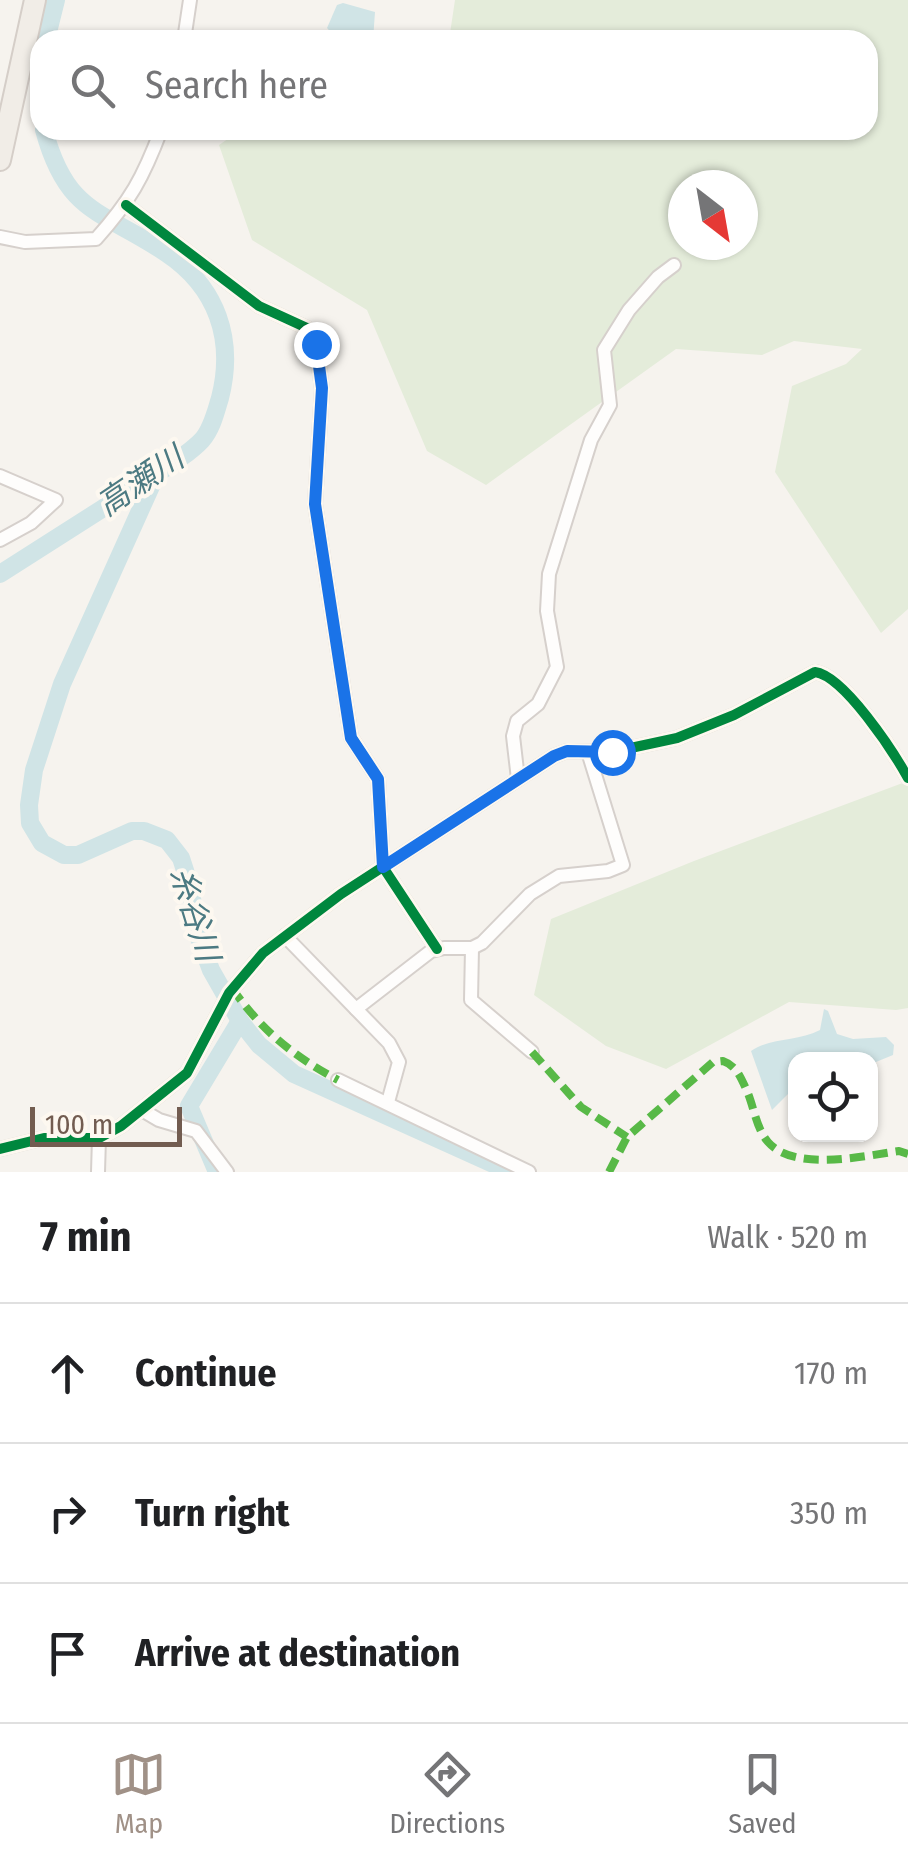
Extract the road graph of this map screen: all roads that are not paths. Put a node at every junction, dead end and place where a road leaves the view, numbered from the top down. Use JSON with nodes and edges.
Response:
{"nodes":[{"id":1,"x":35,"y":0,"type":"edge"},
{"id":2,"x":190,"y":0,"type":"edge"},
{"id":3,"x":186,"y":30,"type":"edge"},
{"id":4,"x":157,"y":140,"type":"edge"},
{"id":5,"x":0,"y":160,"type":"edge"},
{"id":6,"x":126,"y":205,"type":"junction"},
{"id":7,"x":0,"y":237,"type":"edge"},
{"id":8,"x":674,"y":265,"type":"dead end"},
{"id":9,"x":0,"y":476,"type":"edge"},
{"id":10,"x":0,"y":540,"type":"edge"},
{"id":11,"x":588,"y":752,"type":"junction"},
{"id":12,"x":908,"y":778,"type":"edge"},
{"id":13,"x":518,"y":779,"type":"junction"},
{"id":14,"x":383,"y":867,"type":"junction"},
{"id":15,"x":285,"y":936,"type":"junction"},
{"id":16,"x":472,"y":948,"type":"junction"},
{"id":17,"x":437,"y":949,"type":"junction"},
{"id":18,"x":356,"y":1009,"type":"junction"},
{"id":19,"x":532,"y":1052,"type":"dead end"},
{"id":20,"x":338,"y":1080,"type":"dead end"},
{"id":21,"x":388,"y":1102,"type":"junction"},
{"id":22,"x":142,"y":1110,"type":"junction"},
{"id":23,"x":99,"y":1138,"type":"junction"},
{"id":24,"x":0,"y":1149,"type":"edge"},
{"id":25,"x":98,"y":1172,"type":"edge"},
{"id":26,"x":227,"y":1172,"type":"edge"},
{"id":27,"x":529,"y":1172,"type":"edge"}],
"edges":[{"from":1,"to":5,"type":"main road"},
{"from":2,"to":3,"type":"street"},
{"from":4,"to":6,"type":"street"},
{"from":6,"to":7,"type":"street"},
{"from":6,"to":14,"type":"street"},
{"from":8,"to":13,"type":"street"},
{"from":9,"to":10,"type":"street"},
{"from":11,"to":12,"type":"street"},
{"from":11,"to":13,"type":"street"},
{"from":11,"to":16,"type":"street"},
{"from":13,"to":14,"type":"street"},
{"from":14,"to":15,"type":"street"},
{"from":14,"to":17,"type":"street"},
{"from":15,"to":18,"type":"street"},
{"from":15,"to":22,"type":"street"},
{"from":16,"to":17,"type":"street"},
{"from":16,"to":19,"type":"street"},
{"from":17,"to":18,"type":"street"},
{"from":18,"to":21,"type":"street"},
{"from":20,"to":21,"type":"street"},
{"from":21,"to":27,"type":"street"},
{"from":22,"to":23,"type":"street"},
{"from":22,"to":26,"type":"street"},
{"from":23,"to":24,"type":"street"},
{"from":23,"to":25,"type":"street"}]}
